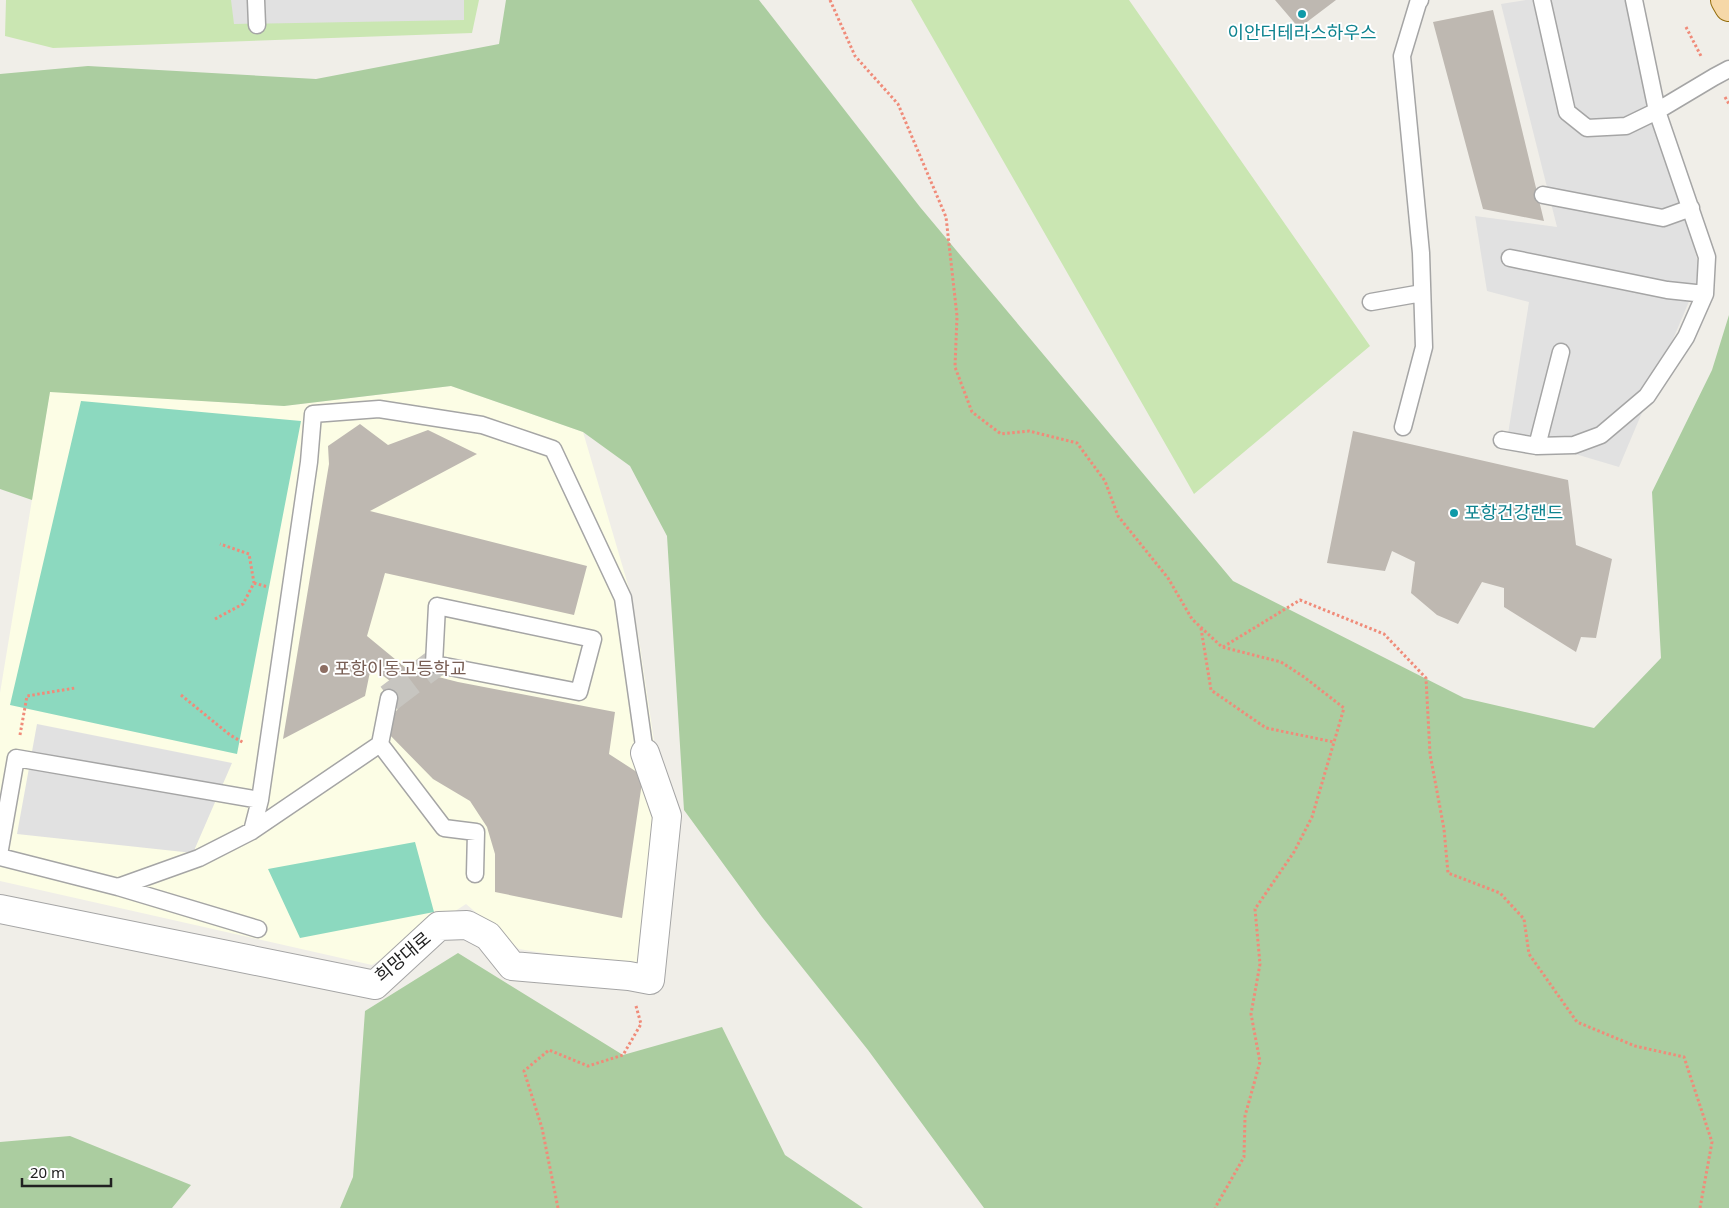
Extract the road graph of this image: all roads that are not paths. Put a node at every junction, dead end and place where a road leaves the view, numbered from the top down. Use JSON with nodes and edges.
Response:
{"nodes":[{"id":1,"x":256,"y":0,"type":"edge"},
{"id":2,"x":1420,"y":0,"type":"edge"},
{"id":3,"x":1542,"y":0,"type":"edge"},
{"id":4,"x":1633,"y":0,"type":"edge"},
{"id":5,"x":1725,"y":0,"type":"edge"},
{"id":6,"x":1729,"y":7,"type":"edge"},
{"id":7,"x":257,"y":25,"type":"dead end"},
{"id":8,"x":1729,"y":69,"type":"edge"},
{"id":9,"x":1656,"y":111,"type":"junction"},
{"id":10,"x":1543,"y":195,"type":"dead end"},
{"id":11,"x":1691,"y":208,"type":"junction"},
{"id":12,"x":1510,"y":258,"type":"dead end"},
{"id":13,"x":1422,"y":293,"type":"junction"},
{"id":14,"x":1705,"y":294,"type":"junction"},
{"id":15,"x":1371,"y":302,"type":"dead end"},
{"id":16,"x":1561,"y":352,"type":"dead end"},
{"id":17,"x":1403,"y":427,"type":"dead end"},
{"id":18,"x":1502,"y":440,"type":"dead end"},
{"id":19,"x":1537,"y":446,"type":"junction"},
{"id":20,"x":434,"y":664,"type":"joint"},
{"id":21,"x":389,"y":698,"type":"tunnel mouth"},
{"id":22,"x":380,"y":744,"type":"junction"},
{"id":23,"x":645,"y":752,"type":"joint"},
{"id":24,"x":260,"y":800,"type":"junction"},
{"id":25,"x":252,"y":832,"type":"junction"},
{"id":26,"x":0,"y":849,"type":"edge"},
{"id":27,"x":0,"y":857,"type":"edge"},
{"id":28,"x":474,"y":874,"type":"dead end"},
{"id":29,"x":118,"y":887,"type":"junction"},
{"id":30,"x":0,"y":909,"type":"edge"},
{"id":31,"x":258,"y":929,"type":"dead end"}],
"edges":[{"from":1,"to":7,"type":"lane"},
{"from":2,"to":13,"type":"lane"},
{"from":3,"to":9,"type":"lane"},
{"from":4,"to":9,"type":"lane"},
{"from":5,"to":6,"type":"main road"},
{"from":8,"to":9,"type":"lane"},
{"from":9,"to":11,"type":"lane"},
{"from":10,"to":11,"type":"lane"},
{"from":11,"to":14,"type":"lane"},
{"from":12,"to":14,"type":"lane"},
{"from":13,"to":15,"type":"lane"},
{"from":13,"to":17,"type":"lane"},
{"from":14,"to":19,"type":"lane"},
{"from":16,"to":19,"type":"lane"},
{"from":18,"to":19,"type":"lane"},
{"from":20,"to":20,"type":"lane"},
{"from":21,"to":22,"type":"lane"},
{"from":22,"to":25,"type":"lane"},
{"from":22,"to":28,"type":"lane"},
{"from":23,"to":24,"type":"lane"},
{"from":23,"to":30,"type":"street","name":"희망대로"},
{"from":24,"to":25,"type":"lane"},
{"from":24,"to":26,"type":"lane"},
{"from":25,"to":29,"type":"lane"},
{"from":27,"to":29,"type":"lane"},
{"from":29,"to":31,"type":"lane"}]}
